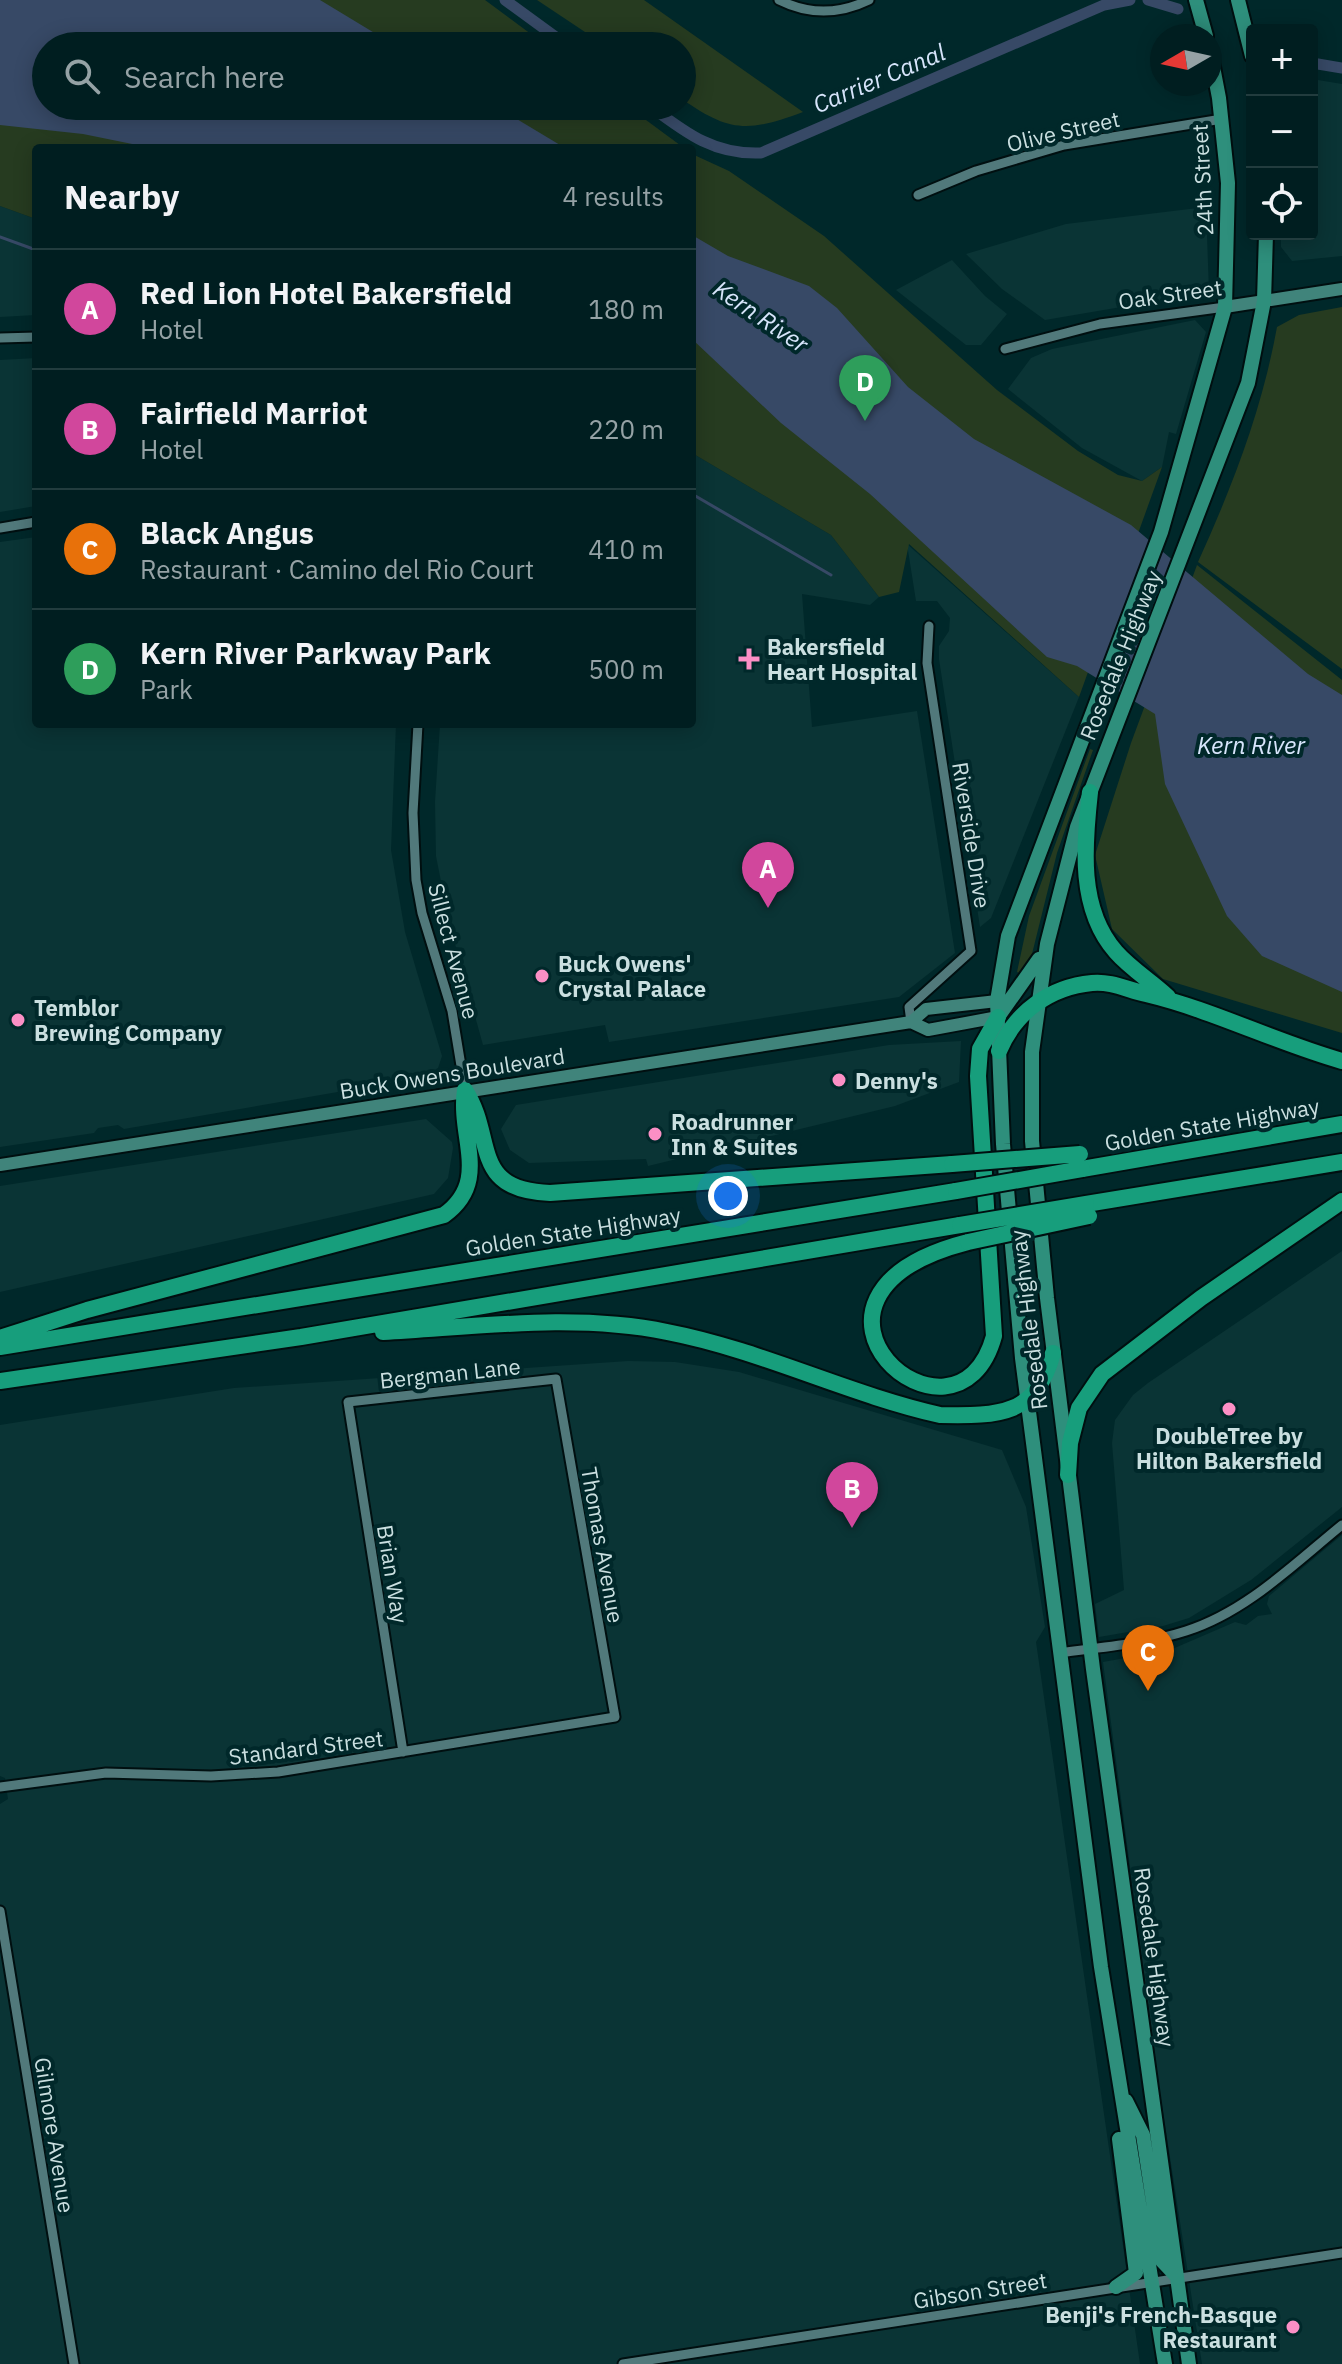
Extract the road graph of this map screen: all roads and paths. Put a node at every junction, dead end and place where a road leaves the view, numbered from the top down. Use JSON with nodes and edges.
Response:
{"nodes":[{"id":1,"x":779,"y":0,"type":"edge"},
{"id":2,"x":869,"y":0,"type":"edge"},
{"id":3,"x":1196,"y":0,"type":"edge"},
{"id":4,"x":1238,"y":0,"type":"edge"},
{"id":5,"x":1203,"y":24,"type":"edge"},
{"id":6,"x":1246,"y":32,"type":"edge"},
{"id":7,"x":1218,"y":96,"type":"edge"},
{"id":8,"x":1222,"y":119,"type":"junction"},
{"id":9,"x":918,"y":195,"type":"dead end"},
{"id":10,"x":1266,"y":240,"type":"edge"},
{"id":11,"x":1342,"y":289,"type":"edge"},
{"id":12,"x":1264,"y":301,"type":"junction"},
{"id":13,"x":1225,"y":307,"type":"junction"},
{"id":14,"x":32,"y":337,"type":"edge"},
{"id":15,"x":0,"y":338,"type":"edge"},
{"id":16,"x":1005,"y":349,"type":"dead end"},
{"id":17,"x":32,"y":523,"type":"edge"},
{"id":18,"x":0,"y":528,"type":"edge"},
{"id":19,"x":929,"y":626,"type":"dead end"},
{"id":20,"x":418,"y":728,"type":"edge"},
{"id":21,"x":1090,"y":792,"type":"junction"},
{"id":22,"x":1047,"y":944,"type":"junction"},
{"id":23,"x":1169,"y":998,"type":"junction"},
{"id":24,"x":1037,"y":1003,"type":"junction"},
{"id":25,"x":1004,"y":1012,"type":"junction"},
{"id":26,"x":911,"y":1022,"type":"junction"},
{"id":27,"x":999,"y":1051,"type":"joint"},
{"id":28,"x":1032,"y":1052,"type":"junction"},
{"id":29,"x":1342,"y":1061,"type":"edge"},
{"id":30,"x":465,"y":1090,"type":"junction"},
{"id":31,"x":1342,"y":1124,"type":"edge"},
{"id":32,"x":1081,"y":1162,"type":"junction"},
{"id":33,"x":1342,"y":1162,"type":"edge"},
{"id":34,"x":0,"y":1165,"type":"edge"},
{"id":35,"x":1342,"y":1201,"type":"edge"},
{"id":36,"x":1088,"y":1210,"type":"junction"},
{"id":37,"x":301,"y":1337,"type":"junction"},
{"id":38,"x":0,"y":1338,"type":"edge"},
{"id":39,"x":0,"y":1347,"type":"edge"},
{"id":40,"x":1053,"y":1353,"type":"junction"},
{"id":41,"x":556,"y":1379,"type":"joint"},
{"id":42,"x":0,"y":1381,"type":"edge"},
{"id":43,"x":348,"y":1402,"type":"joint"},
{"id":44,"x":1028,"y":1402,"type":"junction"},
{"id":45,"x":1068,"y":1475,"type":"junction"},
{"id":46,"x":1342,"y":1525,"type":"edge"},
{"id":47,"x":1090,"y":1648,"type":"junction"},
{"id":48,"x":1059,"y":1653,"type":"junction"},
{"id":49,"x":615,"y":1717,"type":"joint"},
{"id":50,"x":403,"y":1752,"type":"junction"},
{"id":51,"x":0,"y":1787,"type":"edge"},
{"id":52,"x":0,"y":1911,"type":"edge"},
{"id":53,"x":1121,"y":2094,"type":"junction"},
{"id":54,"x":1342,"y":2253,"type":"edge"},
{"id":55,"x":1177,"y":2277,"type":"junction"},
{"id":56,"x":1152,"y":2281,"type":"junction"},
{"id":57,"x":1116,"y":2287,"type":"junction"},
{"id":58,"x":74,"y":2364,"type":"edge"},
{"id":59,"x":623,"y":2364,"type":"edge"},
{"id":60,"x":1165,"y":2364,"type":"edge"},
{"id":61,"x":1189,"y":2364,"type":"edge"}],
"edges":[{"from":1,"to":2,"type":"street"},
{"from":3,"to":5,"type":"main road"},
{"from":4,"to":6,"type":"main road"},
{"from":7,"to":8,"type":"main road","name":"24th Street"},
{"from":8,"to":9,"type":"street","name":"Olive Street"},
{"from":8,"to":13,"type":"main road","name":"24th Street"},
{"from":10,"to":12,"type":"main road"},
{"from":11,"to":12,"type":"main road","name":"Oak Street"},
{"from":12,"to":13,"type":"main road","name":"Oak Street"},
{"from":12,"to":21,"type":"main road","name":"Rosedale Highway"},
{"from":13,"to":16,"type":"street","name":"Oak Street"},
{"from":13,"to":25,"type":"main road","name":"Rosedale Highway"},
{"from":14,"to":15,"type":"street"},
{"from":17,"to":18,"type":"street"},
{"from":19,"to":26,"type":"street","name":"Riverside Drive"},
{"from":20,"to":30,"type":"street","name":"Sillect Avenue"},
{"from":21,"to":22,"type":"main road","name":"Rosedale Highway"},
{"from":21,"to":23,"type":"highway"},
{"from":22,"to":24,"type":"main road","name":"Rosedale Highway"},
{"from":22,"to":25,"type":"main road"},
{"from":23,"to":24,"type":"highway"},
{"from":23,"to":29,"type":"highway"},
{"from":24,"to":25,"type":"highway"},
{"from":24,"to":28,"type":"main road","name":"Rosedale Highway"},
{"from":25,"to":26,"type":"main road","name":"Buck Owens Boulevard"},
{"from":25,"to":26,"type":"main road","name":"Buck Owens Boulevard"},
{"from":25,"to":27,"type":"highway"},
{"from":25,"to":28,"type":"main road"},
{"from":25,"to":36,"type":"highway","bridge":true},
{"from":26,"to":30,"type":"main road","name":"Buck Owens Boulevard"},
{"from":27,"to":44,"type":"main road","name":"Rosedale Highway"},
{"from":28,"to":40,"type":"main road","name":"Rosedale Highway"},
{"from":30,"to":32,"type":"highway","bridge":true},
{"from":30,"to":34,"type":"main road","name":"Buck Owens Boulevard"},
{"from":30,"to":38,"type":"highway"},
{"from":31,"to":32,"type":"highway","name":"Golden State Highway"},
{"from":32,"to":39,"type":"highway","name":"Golden State Highway","bridge":true},
{"from":33,"to":36,"type":"highway"},
{"from":35,"to":45,"type":"highway"},
{"from":36,"to":37,"type":"highway","bridge":true},
{"from":37,"to":42,"type":"highway"},
{"from":37,"to":44,"type":"highway"},
{"from":40,"to":44,"type":"highway"},
{"from":40,"to":45,"type":"main road","name":"Rosedale Highway"},
{"from":41,"to":43,"type":"street","name":"Bergman Lane"},
{"from":41,"to":49,"type":"street","name":"Thomas Avenue"},
{"from":43,"to":50,"type":"street","name":"Brian Way"},
{"from":44,"to":48,"type":"main road","name":"Rosedale Highway"},
{"from":45,"to":47,"type":"main road","name":"Rosedale Highway"},
{"from":46,"to":47,"type":"street"},
{"from":47,"to":48,"type":"street"},
{"from":47,"to":55,"type":"main road","name":"Rosedale Highway"},
{"from":48,"to":53,"type":"main road","name":"Rosedale Highway"},
{"from":49,"to":50,"type":"street","name":"Standard Street"},
{"from":50,"to":51,"type":"street","name":"Standard Street"},
{"from":52,"to":58,"type":"street","name":"Gilmore Avenue"},
{"from":53,"to":55,"type":"main road"},
{"from":53,"to":56,"type":"main road","name":"Rosedale Highway"},
{"from":53,"to":57,"type":"main road"},
{"from":54,"to":55,"type":"street","name":"Gibson Street"},
{"from":55,"to":56,"type":"street","name":"Gibson Street"},
{"from":55,"to":61,"type":"main road","name":"Rosedale Highway"},
{"from":56,"to":57,"type":"street","name":"Gibson Street"},
{"from":56,"to":60,"type":"main road","name":"Rosedale Highway"},
{"from":57,"to":59,"type":"street","name":"Gibson Street"}]}
